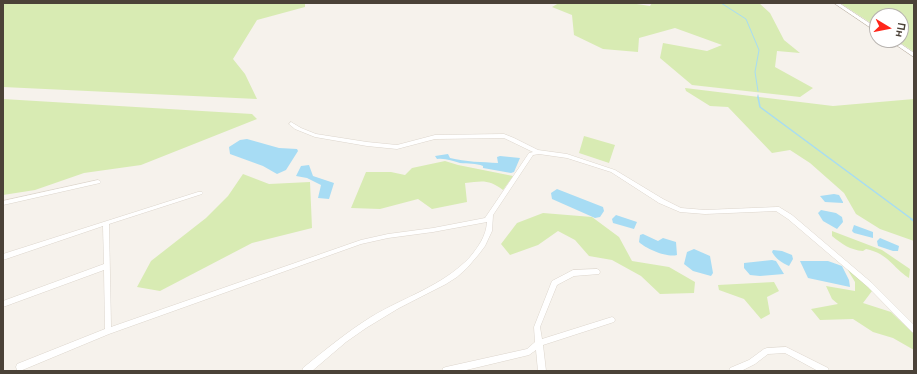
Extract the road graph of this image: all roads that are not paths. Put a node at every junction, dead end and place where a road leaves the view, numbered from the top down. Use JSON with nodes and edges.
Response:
{"nodes":[{"id":1,"x":836,"y":3,"type":"edge"},
{"id":2,"x":869,"y":25,"type":"edge"},
{"id":3,"x":904,"y":48,"type":"edge"},
{"id":4,"x":914,"y":55,"type":"edge"},
{"id":5,"x":291,"y":124,"type":"dead end"},
{"id":6,"x":539,"y":152,"type":"junction"},
{"id":7,"x":98,"y":182,"type":"dead end"},
{"id":8,"x":200,"y":193,"type":"dead end"},
{"id":9,"x":3,"y":203,"type":"edge"},
{"id":10,"x":492,"y":214,"type":"junction"},
{"id":11,"x":106,"y":223,"type":"junction"},
{"id":12,"x":3,"y":257,"type":"edge"},
{"id":13,"x":106,"y":266,"type":"junction"},
{"id":14,"x":597,"y":272,"type":"dead end"},
{"id":15,"x":3,"y":304,"type":"edge"},
{"id":16,"x":612,"y":320,"type":"dead end"},
{"id":17,"x":914,"y":330,"type":"edge"},
{"id":18,"x":108,"y":331,"type":"junction"},
{"id":19,"x":539,"y":343,"type":"junction"},
{"id":20,"x":20,"y":367,"type":"dead end"},
{"id":21,"x":306,"y":371,"type":"edge"},
{"id":22,"x":446,"y":371,"type":"edge"},
{"id":23,"x":542,"y":371,"type":"edge"},
{"id":24,"x":733,"y":371,"type":"edge"},
{"id":25,"x":825,"y":371,"type":"edge"}],
"edges":[{"from":1,"to":2,"type":"street"},
{"from":3,"to":4,"type":"street"},
{"from":5,"to":6,"type":"street"},
{"from":6,"to":10,"type":"street"},
{"from":6,"to":17,"type":"street"},
{"from":7,"to":9,"type":"street"},
{"from":8,"to":11,"type":"street"},
{"from":10,"to":18,"type":"street"},
{"from":10,"to":21,"type":"street"},
{"from":11,"to":12,"type":"street"},
{"from":11,"to":13,"type":"street"},
{"from":13,"to":15,"type":"street"},
{"from":13,"to":18,"type":"street"},
{"from":14,"to":19,"type":"street"},
{"from":16,"to":19,"type":"street"},
{"from":18,"to":20,"type":"street"},
{"from":19,"to":22,"type":"street"},
{"from":19,"to":23,"type":"street"},
{"from":24,"to":25,"type":"street"}]}
